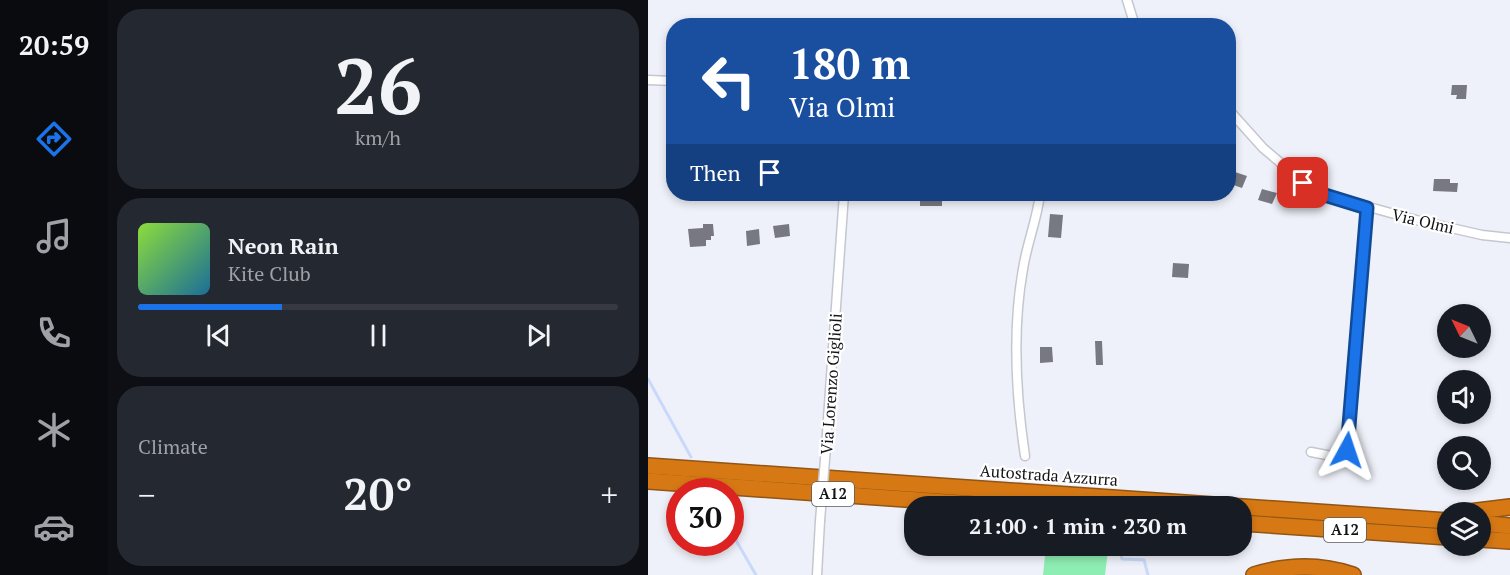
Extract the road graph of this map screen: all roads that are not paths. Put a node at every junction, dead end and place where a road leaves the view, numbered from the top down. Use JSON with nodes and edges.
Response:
{"nodes":[{"id":1,"x":1128,"y":0,"type":"edge"},
{"id":2,"x":1133,"y":18,"type":"edge"},
{"id":3,"x":648,"y":80,"type":"edge"},
{"id":4,"x":666,"y":81,"type":"edge"},
{"id":5,"x":1236,"y":118,"type":"edge"},
{"id":6,"x":844,"y":201,"type":"edge"},
{"id":7,"x":1039,"y":201,"type":"edge"},
{"id":8,"x":1367,"y":208,"type":"junction"},
{"id":9,"x":1510,"y":238,"type":"edge"},
{"id":10,"x":1311,"y":452,"type":"dead end"},
{"id":11,"x":1024,"y":456,"type":"dead end"},
{"id":12,"x":648,"y":466,"type":"edge"},
{"id":13,"x":648,"y":481,"type":"edge"},
{"id":14,"x":904,"y":499,"type":"edge"},
{"id":15,"x":1510,"y":507,"type":"edge"},
{"id":16,"x":1491,"y":509,"type":"edge"},
{"id":17,"x":1437,"y":513,"type":"edge"},
{"id":18,"x":1365,"y":514,"type":"junction"},
{"id":19,"x":1437,"y":520,"type":"edge"},
{"id":20,"x":1252,"y":524,"type":"edge"},
{"id":21,"x":1491,"y":524,"type":"edge"},
{"id":22,"x":1510,"y":526,"type":"edge"},
{"id":23,"x":1437,"y":536,"type":"edge"},
{"id":24,"x":1491,"y":540,"type":"edge"},
{"id":25,"x":1510,"y":541,"type":"edge"},
{"id":26,"x":817,"y":575,"type":"edge"},
{"id":27,"x":1254,"y":575,"type":"edge"},
{"id":28,"x":1353,"y":575,"type":"edge"}],
"edges":[{"from":1,"to":2,"type":"street"},
{"from":3,"to":4,"type":"street"},
{"from":5,"to":8,"type":"street","name":"Via Olmi"},
{"from":6,"to":26,"type":"street","name":"Via Lorenzo Giglioli","bridge":true},
{"from":7,"to":11,"type":"street"},
{"from":8,"to":9,"type":"street","name":"Via Olmi"},
{"from":8,"to":10,"type":"street"},
{"from":12,"to":18,"type":"highway","name":"Autostrada Azzurra","number":"A12"},
{"from":13,"to":14,"type":"highway","name":"Autostrada Azzurra","number":"A12"},
{"from":15,"to":16,"type":"highway"},
{"from":17,"to":18,"type":"highway"},
{"from":18,"to":19,"type":"highway","name":"Autostrada Azzurra","number":"A12"},
{"from":20,"to":23,"type":"highway","number":"A12"},
{"from":21,"to":22,"type":"highway"},
{"from":24,"to":25,"type":"highway"},
{"from":27,"to":28,"type":"highway"}]}
